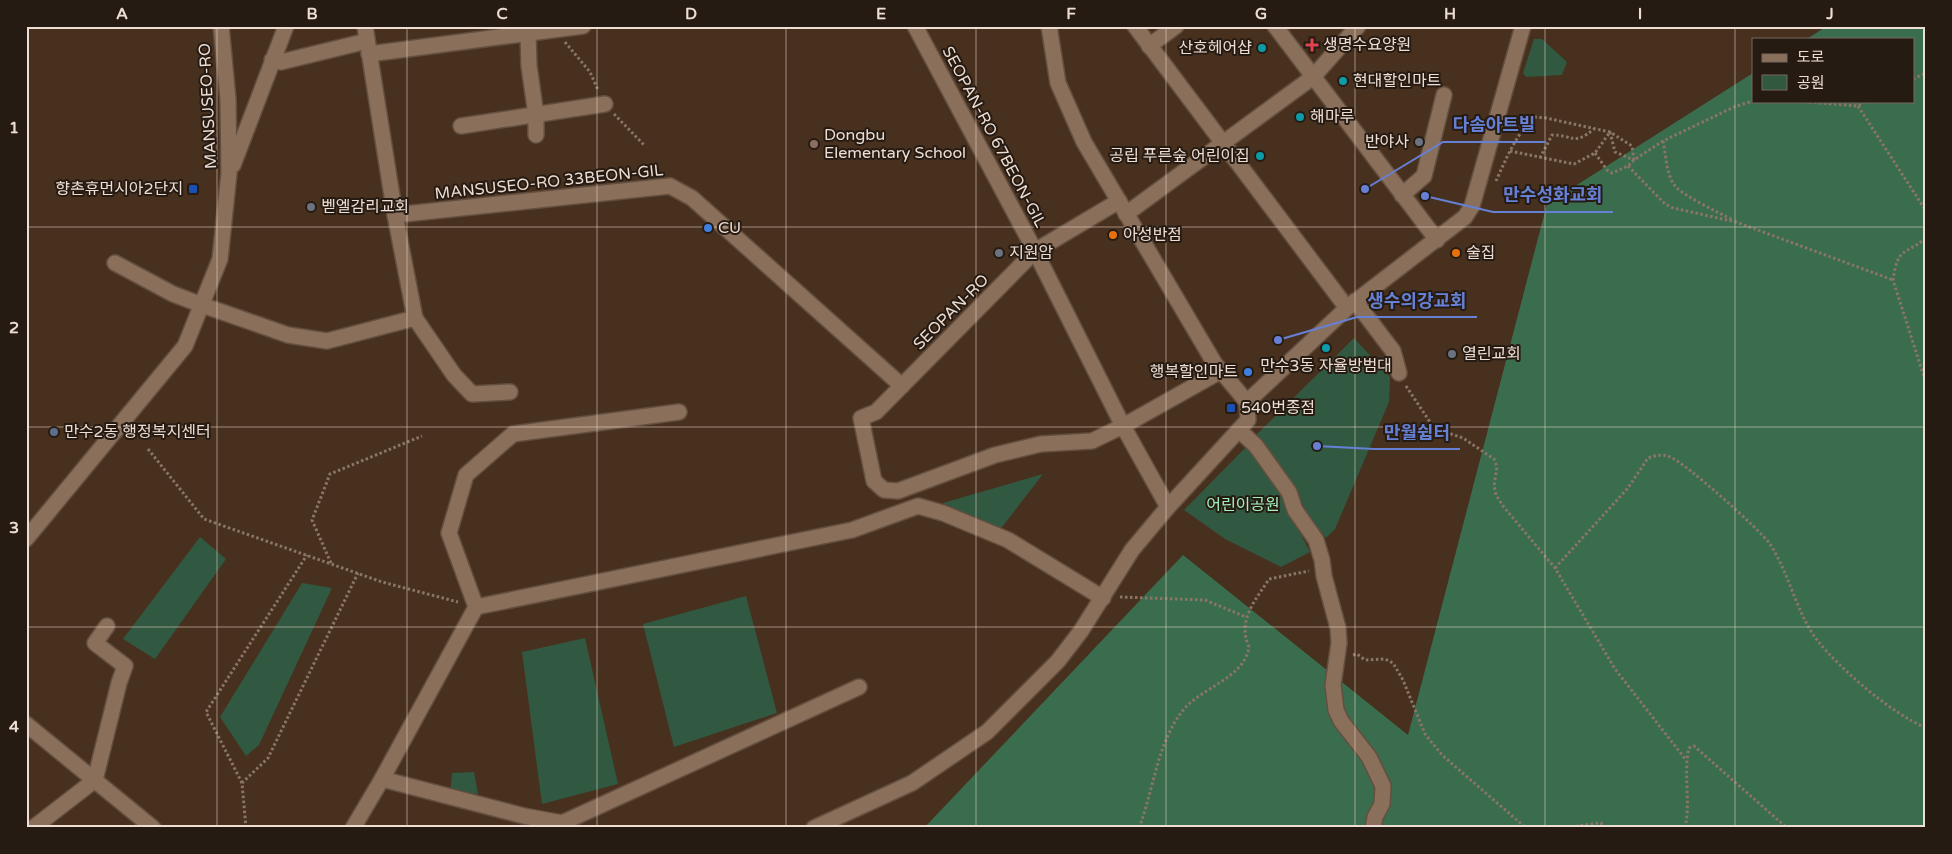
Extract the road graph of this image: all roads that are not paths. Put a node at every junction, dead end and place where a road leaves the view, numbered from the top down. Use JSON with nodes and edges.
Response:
{"nodes":[{"id":1,"x":221,"y":26,"type":"edge"},
{"id":2,"x":286,"y":26,"type":"edge"},
{"id":3,"x":583,"y":26,"type":"edge"},
{"id":4,"x":915,"y":26,"type":"edge"},
{"id":5,"x":1049,"y":26,"type":"edge"},
{"id":6,"x":1134,"y":26,"type":"edge"},
{"id":7,"x":1176,"y":26,"type":"edge"},
{"id":8,"x":1274,"y":26,"type":"edge"},
{"id":9,"x":1358,"y":26,"type":"edge"},
{"id":10,"x":1523,"y":26,"type":"edge"},
{"id":11,"x":528,"y":33,"type":"junction"},
{"id":12,"x":367,"y":41,"type":"edge"},
{"id":13,"x":1149,"y":46,"type":"junction"},
{"id":14,"x":272,"y":60,"type":"junction"},
{"id":15,"x":1313,"y":77,"type":"junction"},
{"id":16,"x":1444,"y":94,"type":"dead end"},
{"id":17,"x":605,"y":104,"type":"road end"},
{"id":18,"x":536,"y":115,"type":"junction"},
{"id":19,"x":461,"y":126,"type":"dead end"},
{"id":20,"x":536,"y":135,"type":"dead end"},
{"id":21,"x":1223,"y":143,"type":"junction"},
{"id":22,"x":229,"y":173,"type":"junction"},
{"id":23,"x":1402,"y":194,"type":"junction"},
{"id":24,"x":1123,"y":208,"type":"junction"},
{"id":25,"x":395,"y":214,"type":"junction"},
{"id":26,"x":1436,"y":240,"type":"junction"},
{"id":27,"x":1035,"y":251,"type":"junction"},
{"id":28,"x":116,"y":263,"type":"dead end"},
{"id":29,"x":1351,"y":304,"type":"junction"},
{"id":30,"x":202,"y":305,"type":"junction"},
{"id":31,"x":415,"y":318,"type":"junction"},
{"id":32,"x":1221,"y":372,"type":"junction"},
{"id":33,"x":1399,"y":373,"type":"road end"},
{"id":34,"x":902,"y":386,"type":"junction"},
{"id":35,"x":510,"y":392,"type":"dead end"},
{"id":36,"x":1247,"y":402,"type":"junction"},
{"id":37,"x":679,"y":412,"type":"dead end"},
{"id":38,"x":1123,"y":426,"type":"junction"},
{"id":39,"x":1239,"y":430,"type":"junction"},
{"id":40,"x":1168,"y":507,"type":"junction"},
{"id":41,"x":29,"y":531,"type":"edge"},
{"id":42,"x":1103,"y":598,"type":"junction"},
{"id":43,"x":476,"y":607,"type":"junction"},
{"id":44,"x":106,"y":626,"type":"dead end"},
{"id":45,"x":858,"y":687,"type":"dead end"},
{"id":46,"x":26,"y":724,"type":"edge"},
{"id":47,"x":382,"y":779,"type":"junction"},
{"id":48,"x":95,"y":780,"type":"junction"},
{"id":49,"x":33,"y":828,"type":"edge"},
{"id":50,"x":153,"y":828,"type":"edge"},
{"id":51,"x":353,"y":828,"type":"edge"},
{"id":52,"x":814,"y":828,"type":"edge"},
{"id":53,"x":1373,"y":828,"type":"edge"}],
"edges":[{"from":1,"to":22,"type":"street","name":"MANSUSEO-RO"},
{"from":2,"to":14,"type":"street"},
{"from":3,"to":11,"type":"street"},
{"from":4,"to":27,"type":"street","name":"SEOPAN-RO 67BEON-GIL"},
{"from":5,"to":24,"type":"street"},
{"from":6,"to":13,"type":"street"},
{"from":7,"to":13,"type":"street"},
{"from":8,"to":15,"type":"street"},
{"from":9,"to":15,"type":"street","name":"SEOPAN-RO"},
{"from":10,"to":26,"type":"street"},
{"from":11,"to":12,"type":"street"},
{"from":11,"to":18,"type":"street"},
{"from":12,"to":14,"type":"street"},
{"from":12,"to":25,"type":"street"},
{"from":13,"to":21,"type":"street"},
{"from":14,"to":22,"type":"street"},
{"from":15,"to":21,"type":"street","name":"SEOPAN-RO"},
{"from":15,"to":23,"type":"street"},
{"from":16,"to":23,"type":"street"},
{"from":17,"to":18,"type":"street"},
{"from":18,"to":19,"type":"street"},
{"from":18,"to":20,"type":"street"},
{"from":21,"to":24,"type":"street","name":"SEOPAN-RO"},
{"from":21,"to":29,"type":"street"},
{"from":22,"to":30,"type":"street","name":"MANSUSEO-RO"},
{"from":23,"to":26,"type":"street"},
{"from":24,"to":27,"type":"street","name":"SEOPAN-RO"},
{"from":24,"to":32,"type":"street"},
{"from":25,"to":31,"type":"street"},
{"from":25,"to":34,"type":"street","name":"MANSUSEO-RO 33BEON-GIL"},
{"from":26,"to":29,"type":"street"},
{"from":27,"to":34,"type":"street","name":"SEOPAN-RO"},
{"from":27,"to":38,"type":"street","name":"SEOPAN-RO 67BEON-GIL"},
{"from":28,"to":30,"type":"street"},
{"from":29,"to":33,"type":"street"},
{"from":29,"to":36,"type":"street"},
{"from":30,"to":31,"type":"street"},
{"from":30,"to":41,"type":"street","name":"MANSUSEO-RO"},
{"from":31,"to":35,"type":"street"},
{"from":32,"to":36,"type":"street"},
{"from":32,"to":38,"type":"street"},
{"from":34,"to":38,"type":"street","name":"SEOPAN-RO"},
{"from":36,"to":39,"type":"street"},
{"from":37,"to":43,"type":"street"},
{"from":38,"to":40,"type":"street","name":"SEOPAN-RO 67BEON-GIL"},
{"from":39,"to":40,"type":"street"},
{"from":39,"to":53,"type":"street"},
{"from":40,"to":42,"type":"street"},
{"from":42,"to":43,"type":"street"},
{"from":42,"to":52,"type":"street"},
{"from":43,"to":47,"type":"street"},
{"from":44,"to":48,"type":"street"},
{"from":45,"to":47,"type":"street"},
{"from":46,"to":48,"type":"street"},
{"from":47,"to":51,"type":"street"},
{"from":48,"to":49,"type":"street"},
{"from":48,"to":50,"type":"street"}]}
